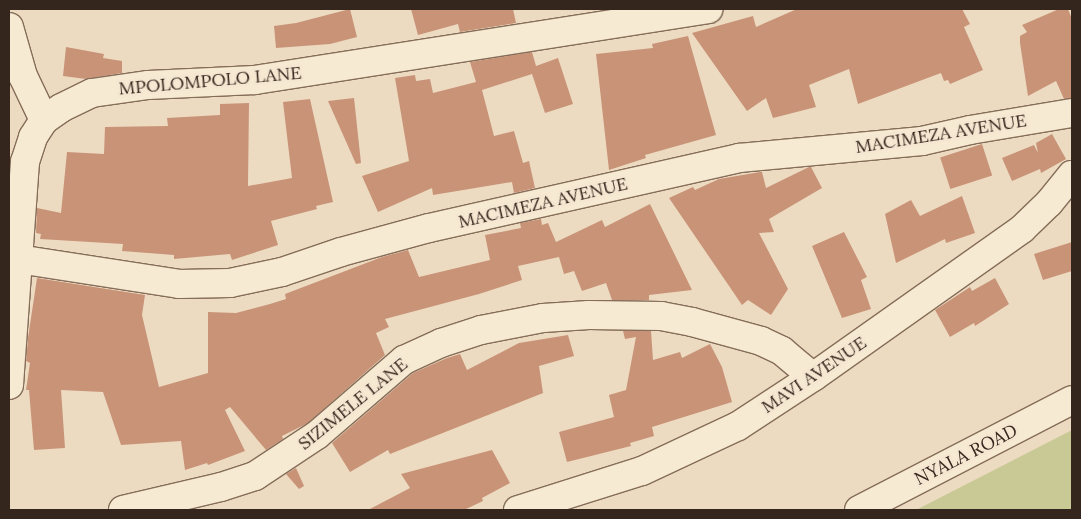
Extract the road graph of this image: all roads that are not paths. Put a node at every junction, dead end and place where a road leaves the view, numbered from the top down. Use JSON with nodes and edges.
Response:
{"nodes":[{"id":1,"x":708,"y":9,"type":"edge"},
{"id":2,"x":9,"y":27,"type":"edge"},
{"id":3,"x":1072,"y":113,"type":"edge"},
{"id":4,"x":44,"y":120,"type":"junction"},
{"id":5,"x":1072,"y":175,"type":"edge"},
{"id":6,"x":18,"y":260,"type":"junction"},
{"id":7,"x":813,"y":377,"type":"junction"},
{"id":8,"x":9,"y":385,"type":"edge"},
{"id":9,"x":1072,"y":400,"type":"edge"},
{"id":10,"x":547,"y":506,"type":"edge"},
{"id":11,"x":123,"y":510,"type":"edge"},
{"id":12,"x":518,"y":510,"type":"edge"},
{"id":13,"x":859,"y":510,"type":"edge"}],
"edges":[{"from":1,"to":4,"type":"street","name":"MPOLOMPOLO LANE"},
{"from":2,"to":4,"type":"street"},
{"from":3,"to":6,"type":"street","name":"MACIMEZA AVENUE"},
{"from":4,"to":6,"type":"street","name":"MPOLOMPOLO LANE"},
{"from":5,"to":7,"type":"street","name":"MAVI AVENUE"},
{"from":6,"to":8,"type":"street","name":"MPOLOMPOLO LANE"},
{"from":7,"to":10,"type":"street","name":"MAVI AVENUE"},
{"from":7,"to":11,"type":"street","name":"SIZIMELE LANE"},
{"from":9,"to":13,"type":"street","name":"NYALA ROAD"},
{"from":10,"to":12,"type":"street","name":"MAVI AVENUE"}]}
